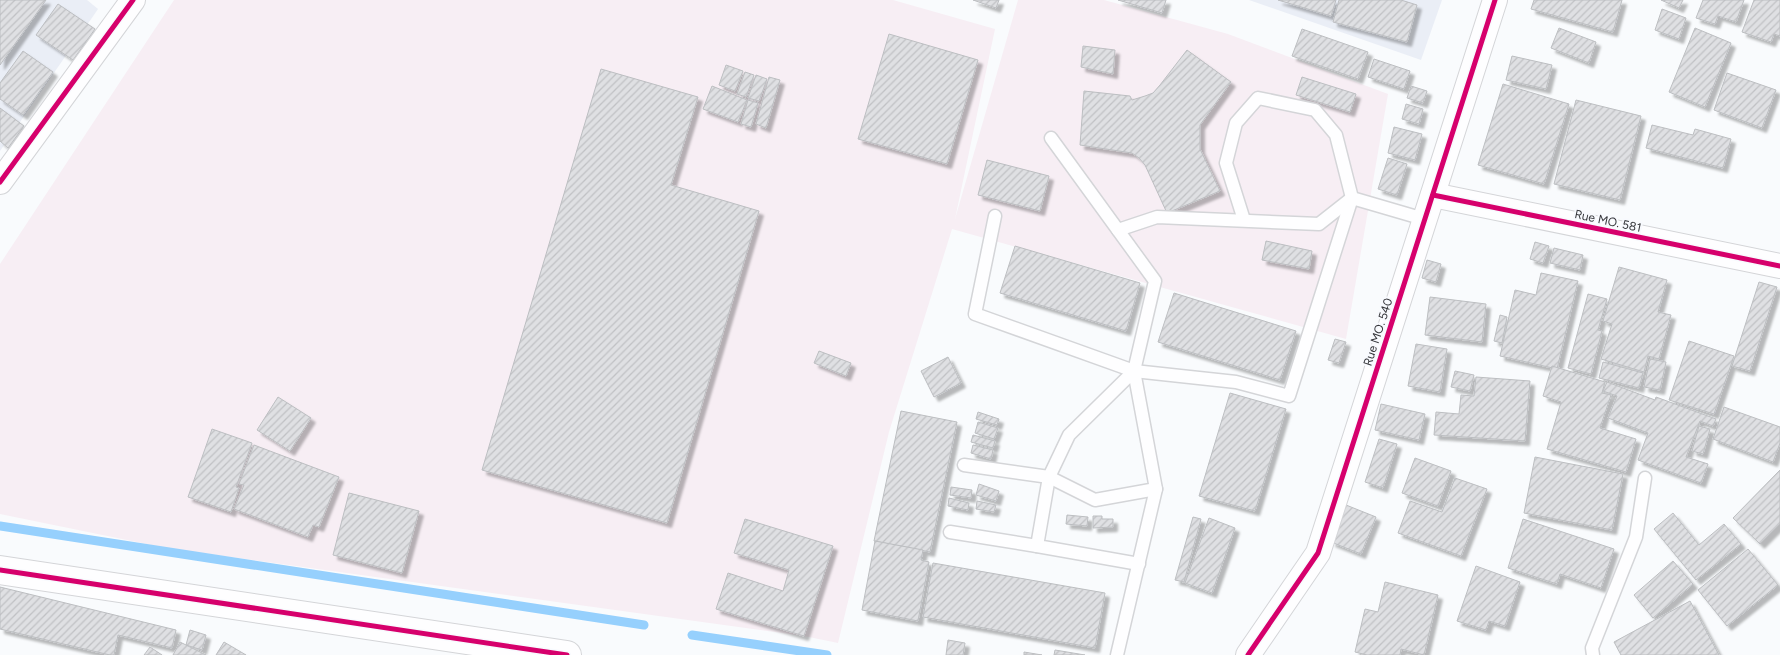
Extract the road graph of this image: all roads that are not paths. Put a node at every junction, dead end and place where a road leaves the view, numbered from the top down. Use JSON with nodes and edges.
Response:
{"nodes":[{"id":1,"x":133,"y":0,"type":"edge"},
{"id":2,"x":1495,"y":0,"type":"edge"},
{"id":3,"x":1051,"y":138,"type":"dead end"},
{"id":4,"x":0,"y":182,"type":"edge"},
{"id":5,"x":1433,"y":195,"type":"junction"},
{"id":6,"x":1352,"y":198,"type":"junction"},
{"id":7,"x":995,"y":216,"type":"dead end"},
{"id":8,"x":1424,"y":219,"type":"junction"},
{"id":9,"x":1244,"y":220,"type":"junction"},
{"id":10,"x":1118,"y":230,"type":"junction"},
{"id":11,"x":1780,"y":266,"type":"edge"},
{"id":12,"x":1134,"y":371,"type":"junction"},
{"id":13,"x":964,"y":465,"type":"dead end"},
{"id":14,"x":1049,"y":477,"type":"junction"},
{"id":15,"x":1645,"y":478,"type":"dead end"},
{"id":16,"x":1156,"y":489,"type":"junction"},
{"id":17,"x":950,"y":532,"type":"dead end"},
{"id":18,"x":1037,"y":546,"type":"junction"},
{"id":19,"x":1139,"y":564,"type":"junction"},
{"id":20,"x":0,"y":570,"type":"edge"},
{"id":21,"x":566,"y":655,"type":"edge"},
{"id":22,"x":1117,"y":655,"type":"edge"},
{"id":23,"x":1248,"y":655,"type":"edge"},
{"id":24,"x":1593,"y":655,"type":"edge"}],
"edges":[{"from":1,"to":4,"type":"street"},
{"from":2,"to":5,"type":"street","name":"Rue MO. 540"},
{"from":3,"to":10,"type":"lane"},
{"from":5,"to":8,"type":"street","name":"Rue MO. 540"},
{"from":5,"to":11,"type":"street","name":"Rue MO. 581"},
{"from":6,"to":8,"type":"lane"},
{"from":6,"to":9,"type":"lane"},
{"from":6,"to":9,"type":"lane"},
{"from":6,"to":12,"type":"lane"},
{"from":7,"to":12,"type":"lane"},
{"from":8,"to":23,"type":"street","name":"Rue MO. 540"},
{"from":9,"to":10,"type":"lane"},
{"from":10,"to":12,"type":"lane"},
{"from":12,"to":14,"type":"lane"},
{"from":12,"to":16,"type":"lane"},
{"from":13,"to":14,"type":"lane"},
{"from":14,"to":16,"type":"lane"},
{"from":14,"to":18,"type":"lane"},
{"from":15,"to":24,"type":"lane"},
{"from":16,"to":19,"type":"lane"},
{"from":17,"to":18,"type":"lane"},
{"from":18,"to":19,"type":"lane"},
{"from":19,"to":22,"type":"lane"},
{"from":20,"to":21,"type":"street"}]}
